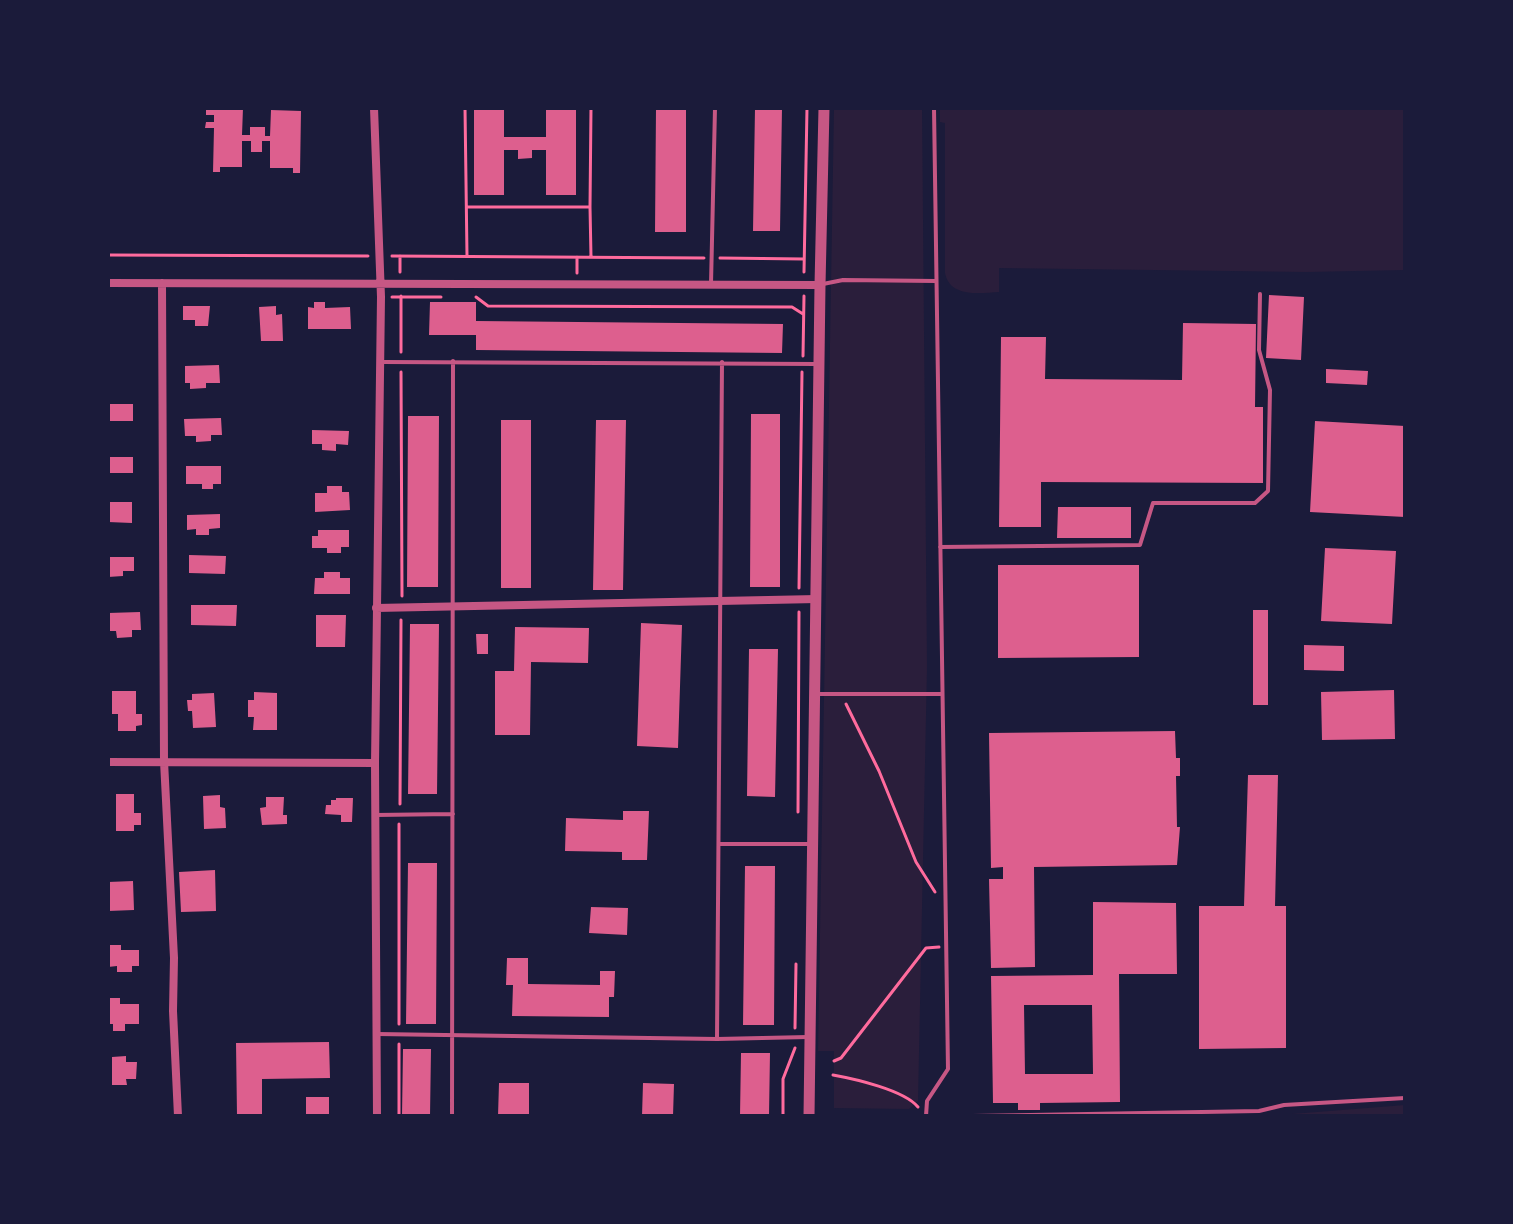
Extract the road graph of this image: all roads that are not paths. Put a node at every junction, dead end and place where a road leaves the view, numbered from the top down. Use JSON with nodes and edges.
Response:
{"nodes":[{"id":1,"x":374,"y":108,"type":"edge"},
{"id":2,"x":715,"y":108,"type":"edge"},
{"id":3,"x":824,"y":108,"type":"edge"},
{"id":4,"x":934,"y":108,"type":"edge"},
{"id":5,"x":936,"y":281,"type":"junction"},
{"id":6,"x":108,"y":283,"type":"edge"},
{"id":7,"x":162,"y":283,"type":"junction"},
{"id":8,"x":380,"y":284,"type":"junction"},
{"id":9,"x":711,"y":284,"type":"junction"},
{"id":10,"x":820,"y":285,"type":"junction"},
{"id":11,"x":1260,"y":294,"type":"dead end"},
{"id":12,"x":453,"y":361,"type":"junction"},
{"id":13,"x":381,"y":362,"type":"junction"},
{"id":14,"x":722,"y":362,"type":"junction"},
{"id":15,"x":819,"y":364,"type":"junction"},
{"id":16,"x":940,"y":547,"type":"junction"},
{"id":17,"x":722,"y":599,"type":"junction"},
{"id":18,"x":817,"y":599,"type":"junction"},
{"id":19,"x":453,"y":606,"type":"junction"},
{"id":20,"x":376,"y":608,"type":"junction"},
{"id":21,"x":816,"y":694,"type":"junction"},
{"id":22,"x":942,"y":694,"type":"junction"},
{"id":23,"x":164,"y":761,"type":"junction"},
{"id":24,"x":108,"y":762,"type":"edge"},
{"id":25,"x":375,"y":763,"type":"junction"},
{"id":26,"x":453,"y":814,"type":"junction"},
{"id":27,"x":375,"y":815,"type":"junction"},
{"id":28,"x":719,"y":844,"type":"junction"},
{"id":29,"x":814,"y":844,"type":"junction"},
{"id":30,"x":375,"y":1034,"type":"junction"},
{"id":31,"x":453,"y":1035,"type":"junction"},
{"id":32,"x":811,"y":1037,"type":"junction"},
{"id":33,"x":717,"y":1039,"type":"junction"},
{"id":34,"x":1405,"y":1098,"type":"edge"},
{"id":35,"x":178,"y":1116,"type":"edge"},
{"id":36,"x":377,"y":1116,"type":"edge"},
{"id":37,"x":452,"y":1116,"type":"edge"},
{"id":38,"x":809,"y":1116,"type":"edge"},
{"id":39,"x":926,"y":1116,"type":"edge"},
{"id":40,"x":973,"y":1116,"type":"edge"}],
"edges":[{"from":1,"to":8,"type":"street"},
{"from":2,"to":9,"type":"lane"},
{"from":3,"to":10,"type":"street"},
{"from":4,"to":5,"type":"lane"},
{"from":5,"to":10,"type":"lane"},
{"from":5,"to":16,"type":"lane"},
{"from":6,"to":7,"type":"street"},
{"from":7,"to":8,"type":"street"},
{"from":7,"to":23,"type":"street"},
{"from":8,"to":9,"type":"street"},
{"from":8,"to":13,"type":"street"},
{"from":9,"to":10,"type":"street"},
{"from":10,"to":15,"type":"street"},
{"from":11,"to":16,"type":"lane"},
{"from":12,"to":13,"type":"lane"},
{"from":12,"to":14,"type":"lane"},
{"from":12,"to":19,"type":"lane"},
{"from":13,"to":20,"type":"street"},
{"from":14,"to":15,"type":"lane"},
{"from":14,"to":17,"type":"lane"},
{"from":15,"to":18,"type":"street"},
{"from":16,"to":22,"type":"lane"},
{"from":17,"to":18,"type":"street"},
{"from":17,"to":19,"type":"street"},
{"from":17,"to":28,"type":"lane"},
{"from":18,"to":21,"type":"street"},
{"from":19,"to":20,"type":"street"},
{"from":19,"to":26,"type":"lane"},
{"from":20,"to":25,"type":"street"},
{"from":21,"to":22,"type":"lane"},
{"from":21,"to":29,"type":"street"},
{"from":22,"to":39,"type":"lane"},
{"from":23,"to":24,"type":"street"},
{"from":23,"to":25,"type":"street"},
{"from":23,"to":35,"type":"street"},
{"from":25,"to":27,"type":"street"},
{"from":26,"to":27,"type":"lane"},
{"from":26,"to":31,"type":"lane"},
{"from":27,"to":30,"type":"street"},
{"from":28,"to":29,"type":"lane"},
{"from":28,"to":33,"type":"lane"},
{"from":29,"to":32,"type":"street"},
{"from":30,"to":31,"type":"lane"},
{"from":30,"to":36,"type":"street"},
{"from":31,"to":33,"type":"lane"},
{"from":31,"to":37,"type":"lane"},
{"from":32,"to":33,"type":"lane"},
{"from":32,"to":38,"type":"street"},
{"from":34,"to":40,"type":"lane"}]}
